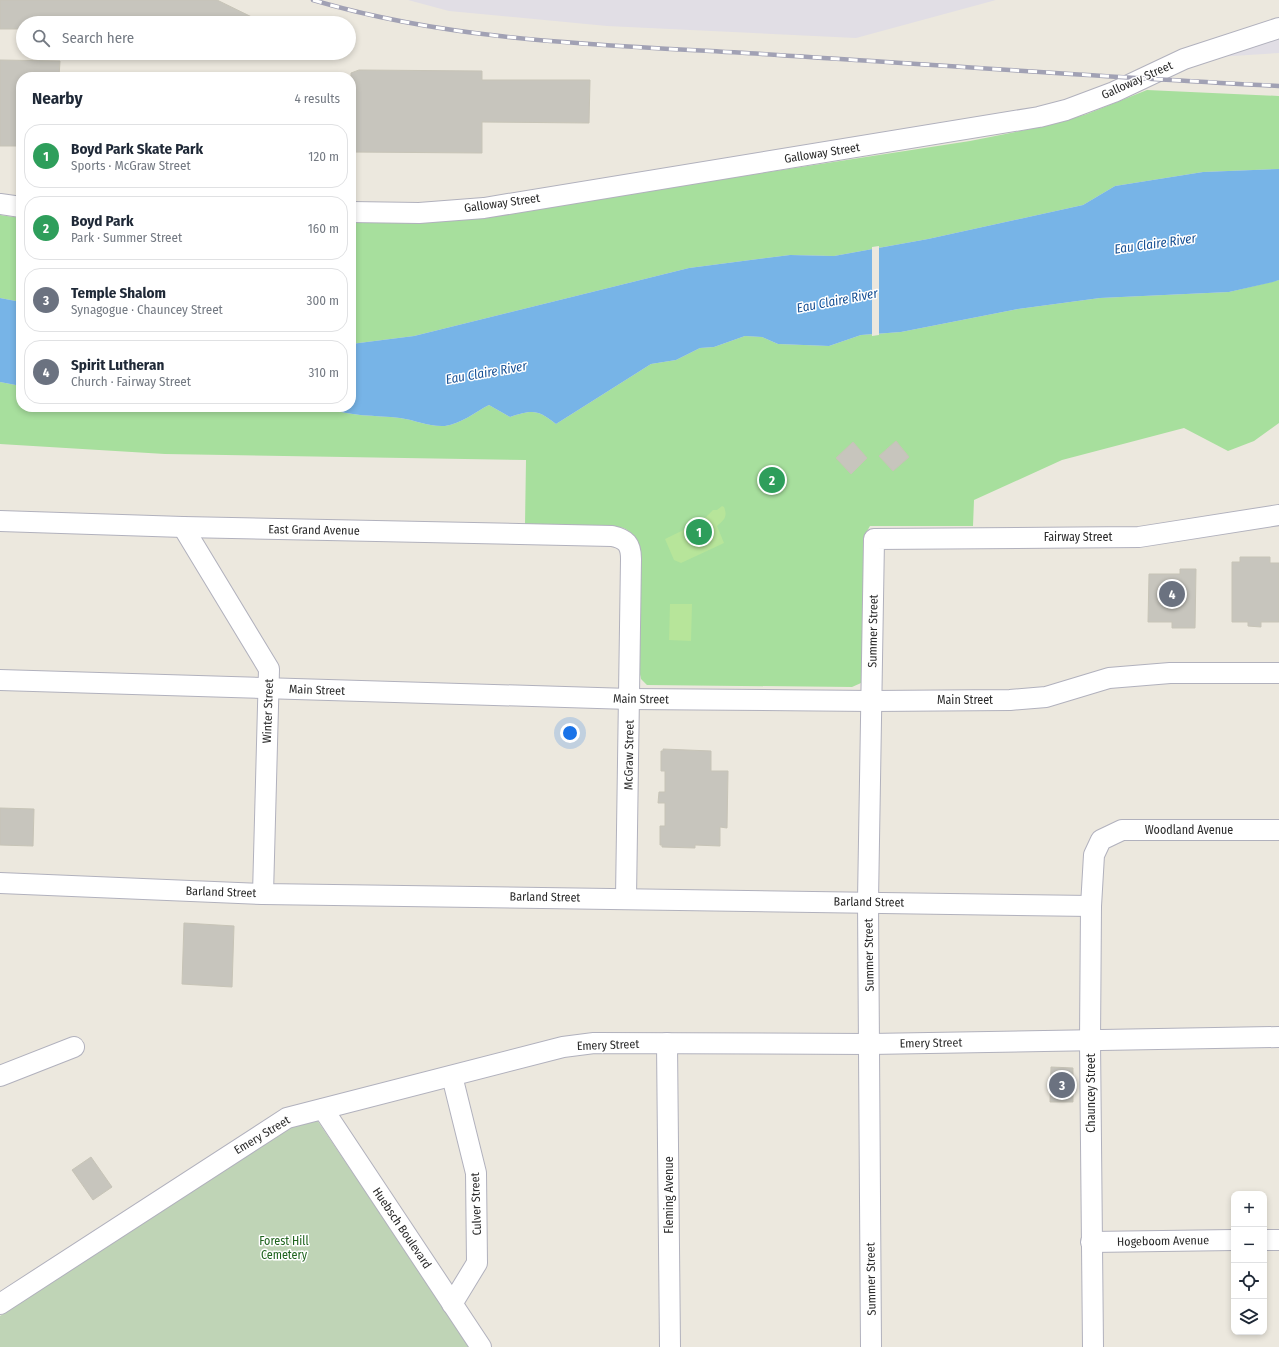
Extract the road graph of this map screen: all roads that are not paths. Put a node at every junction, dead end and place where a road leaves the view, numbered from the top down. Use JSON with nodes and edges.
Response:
{"nodes":[{"id":1,"x":1279,"y":28,"type":"edge"},
{"id":2,"x":0,"y":204,"type":"edge"},
{"id":3,"x":16,"y":206,"type":"edge"},
{"id":4,"x":356,"y":212,"type":"edge"},
{"id":5,"x":1279,"y":515,"type":"edge"},
{"id":6,"x":0,"y":521,"type":"edge"},
{"id":7,"x":183,"y":527,"type":"junction"},
{"id":8,"x":874,"y":539,"type":"joint"},
{"id":9,"x":626,"y":541,"type":"joint"},
{"id":10,"x":1279,"y":673,"type":"edge"},
{"id":11,"x":0,"y":680,"type":"edge"},
{"id":12,"x":268,"y":689,"type":"junction"},
{"id":13,"x":630,"y":699,"type":"junction"},
{"id":14,"x":872,"y":701,"type":"junction"},
{"id":15,"x":1279,"y":830,"type":"edge"},
{"id":16,"x":1101,"y":840,"type":"joint"},
{"id":17,"x":0,"y":883,"type":"edge"},
{"id":18,"x":263,"y":894,"type":"junction"},
{"id":19,"x":626,"y":898,"type":"junction"},
{"id":20,"x":868,"y":902,"type":"junction"},
{"id":21,"x":1091,"y":906,"type":"junction"},
{"id":22,"x":1279,"y":1037,"type":"edge"},
{"id":23,"x":1090,"y":1041,"type":"junction"},
{"id":24,"x":667,"y":1043,"type":"junction"},
{"id":25,"x":870,"y":1044,"type":"junction"},
{"id":26,"x":74,"y":1047,"type":"dead end"},
{"id":27,"x":0,"y":1076,"type":"edge"},
{"id":28,"x":452,"y":1076,"type":"junction"},
{"id":29,"x":323,"y":1109,"type":"junction"},
{"id":30,"x":1231,"y":1240,"type":"edge"},
{"id":31,"x":1267,"y":1240,"type":"edge"},
{"id":32,"x":1279,"y":1240,"type":"edge"},
{"id":33,"x":1091,"y":1242,"type":"junction"},
{"id":34,"x":0,"y":1304,"type":"edge"},
{"id":35,"x":452,"y":1304,"type":"junction"},
{"id":36,"x":480,"y":1347,"type":"edge"},
{"id":37,"x":670,"y":1347,"type":"edge"},
{"id":38,"x":872,"y":1347,"type":"edge"},
{"id":39,"x":1093,"y":1347,"type":"edge"}],
"edges":[{"from":1,"to":4,"type":"street","name":"Galloway Street"},
{"from":2,"to":3,"type":"street"},
{"from":5,"to":8,"type":"street","name":"Fairway Street"},
{"from":6,"to":7,"type":"street","name":"East Grand Avenue"},
{"from":7,"to":9,"type":"street","name":"East Grand Avenue"},
{"from":7,"to":12,"type":"street","name":"Winter Street"},
{"from":8,"to":14,"type":"street","name":"Summer Street"},
{"from":9,"to":13,"type":"street","name":"McGraw Street"},
{"from":10,"to":14,"type":"street","name":"Main Street"},
{"from":11,"to":12,"type":"street","name":"Main Street"},
{"from":12,"to":13,"type":"street","name":"Main Street"},
{"from":12,"to":18,"type":"street","name":"Winter Street"},
{"from":13,"to":14,"type":"street","name":"Main Street"},
{"from":13,"to":19,"type":"street","name":"McGraw Street"},
{"from":14,"to":20,"type":"street","name":"Summer Street"},
{"from":15,"to":16,"type":"street","name":"Woodland Avenue"},
{"from":16,"to":21,"type":"street","name":"Chauncey Street"},
{"from":17,"to":18,"type":"street","name":"Barland Street"},
{"from":18,"to":19,"type":"street","name":"Barland Street"},
{"from":19,"to":20,"type":"street","name":"Barland Street"},
{"from":20,"to":21,"type":"street","name":"Barland Street"},
{"from":20,"to":25,"type":"street","name":"Summer Street"},
{"from":21,"to":23,"type":"street","name":"Chauncey Street"},
{"from":22,"to":23,"type":"street","name":"Emery Street"},
{"from":23,"to":25,"type":"street","name":"Emery Street"},
{"from":23,"to":33,"type":"street","name":"Chauncey Street"},
{"from":24,"to":25,"type":"street","name":"Emery Street"},
{"from":24,"to":28,"type":"street","name":"Emery Street"},
{"from":24,"to":37,"type":"street","name":"Fleming Avenue"},
{"from":25,"to":38,"type":"street","name":"Summer Street"},
{"from":26,"to":27,"type":"street"},
{"from":28,"to":29,"type":"street","name":"Emery Street"},
{"from":28,"to":35,"type":"street","name":"Culver Street"},
{"from":29,"to":34,"type":"street","name":"Emery Street"},
{"from":29,"to":35,"type":"street","name":"Huebsch Boulevard"},
{"from":30,"to":33,"type":"street","name":"Hogeboom Avenue"},
{"from":31,"to":32,"type":"street"},
{"from":33,"to":39,"type":"street","name":"Chauncey Street"},
{"from":35,"to":36,"type":"street","name":"Huebsch Boulevard"}]}
